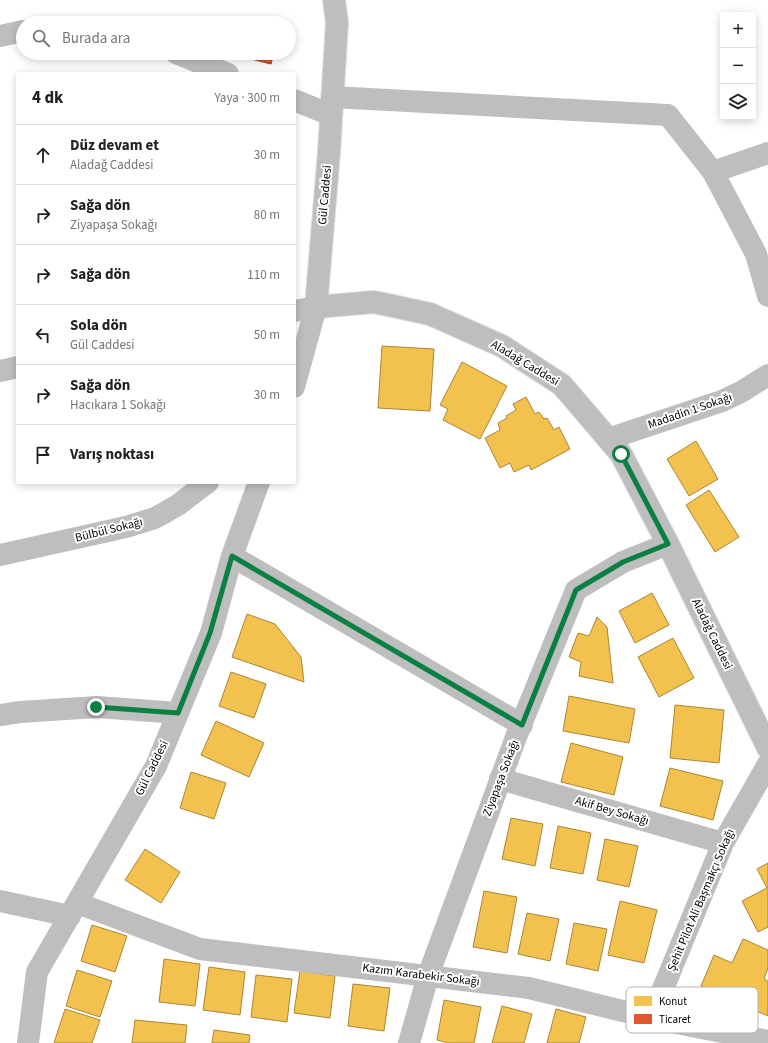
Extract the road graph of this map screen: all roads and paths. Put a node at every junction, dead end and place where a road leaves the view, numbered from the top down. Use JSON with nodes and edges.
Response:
{"nodes":[{"id":1,"x":334,"y":0,"type":"edge"},
{"id":2,"x":16,"y":33,"type":"edge"},
{"id":3,"x":0,"y":36,"type":"edge"},
{"id":4,"x":193,"y":60,"type":"edge"},
{"id":5,"x":223,"y":72,"type":"edge"},
{"id":6,"x":296,"y":100,"type":"edge"},
{"id":7,"x":332,"y":106,"type":"junction"},
{"id":8,"x":768,"y":154,"type":"edge"},
{"id":9,"x":713,"y":172,"type":"junction"},
{"id":10,"x":768,"y":296,"type":"edge"},
{"id":11,"x":316,"y":307,"type":"junction"},
{"id":12,"x":296,"y":312,"type":"edge"},
{"id":13,"x":16,"y":367,"type":"edge"},
{"id":14,"x":0,"y":371,"type":"edge"},
{"id":15,"x":768,"y":375,"type":"edge"},
{"id":16,"x":296,"y":380,"type":"edge"},
{"id":17,"x":608,"y":439,"type":"junction"},
{"id":18,"x":206,"y":484,"type":"edge"},
{"id":19,"x":258,"y":484,"type":"edge"},
{"id":20,"x":668,"y":544,"type":"junction"},
{"id":21,"x":0,"y":555,"type":"edge"},
{"id":22,"x":232,"y":556,"type":"junction"},
{"id":23,"x":178,"y":713,"type":"junction"},
{"id":24,"x":0,"y":716,"type":"edge"},
{"id":25,"x":522,"y":725,"type":"junction"},
{"id":26,"x":768,"y":748,"type":"edge"},
{"id":27,"x":768,"y":764,"type":"edge"},
{"id":28,"x":500,"y":779,"type":"junction"},
{"id":29,"x":723,"y":843,"type":"junction"},
{"id":30,"x":0,"y":901,"type":"edge"},
{"id":31,"x":73,"y":909,"type":"junction"},
{"id":32,"x":428,"y":976,"type":"junction"},
{"id":33,"x":664,"y":987,"type":"edge"},
{"id":34,"x":626,"y":1012,"type":"edge"},
{"id":35,"x":724,"y":1033,"type":"edge"},
{"id":36,"x":768,"y":1042,"type":"edge"},
{"id":37,"x":28,"y":1043,"type":"edge"},
{"id":38,"x":409,"y":1043,"type":"edge"}],
"edges":[{"from":1,"to":7,"type":"street","name":"Gül Caddesi"},
{"from":2,"to":3,"type":"street"},
{"from":4,"to":5,"type":"street"},
{"from":6,"to":7,"type":"street"},
{"from":7,"to":9,"type":"street"},
{"from":7,"to":11,"type":"street","name":"Gül Caddesi"},
{"from":8,"to":9,"type":"street"},
{"from":9,"to":10,"type":"street"},
{"from":11,"to":12,"type":"street","name":"Aladağ Caddesi"},
{"from":11,"to":16,"type":"street","name":"Gül Caddesi"},
{"from":11,"to":17,"type":"street","name":"Aladağ Caddesi"},
{"from":13,"to":14,"type":"street"},
{"from":15,"to":17,"type":"street","name":"Madadin 1 Sokağı"},
{"from":17,"to":20,"type":"street","name":"Aladağ Caddesi"},
{"from":18,"to":21,"type":"street","name":"Bülbül Sokağı"},
{"from":19,"to":22,"type":"street","name":"Gül Caddesi"},
{"from":20,"to":25,"type":"street","name":"Ziyapaşa Sokağı"},
{"from":20,"to":26,"type":"street","name":"Aladağ Caddesi"},
{"from":22,"to":23,"type":"street","name":"Gül Caddesi"},
{"from":22,"to":25,"type":"street"},
{"from":23,"to":24,"type":"street"},
{"from":23,"to":31,"type":"street","name":"Gül Caddesi"},
{"from":25,"to":28,"type":"street","name":"Ziyapaşa Sokağı"},
{"from":27,"to":29,"type":"street","name":"Şehit Pilot Ali Başmakçı Sokağı"},
{"from":28,"to":29,"type":"street","name":"Akif Bey Sokağı"},
{"from":28,"to":32,"type":"street","name":"Ziyapaşa Sokağı"},
{"from":29,"to":33,"type":"street","name":"Şehit Pilot Ali Başmakçı Sokağı"},
{"from":30,"to":31,"type":"street","name":"Kazım Karabekir Sokağı"},
{"from":31,"to":32,"type":"street","name":"Kazım Karabekir Sokağı"},
{"from":31,"to":37,"type":"street","name":"Gül Caddesi"},
{"from":32,"to":34,"type":"street","name":"Kazım Karabekir Sokağı"},
{"from":32,"to":38,"type":"street","name":"Ziyapaşa Sokağı"},
{"from":35,"to":36,"type":"street","name":"Kazım Karabekir Sokağı"}]}
